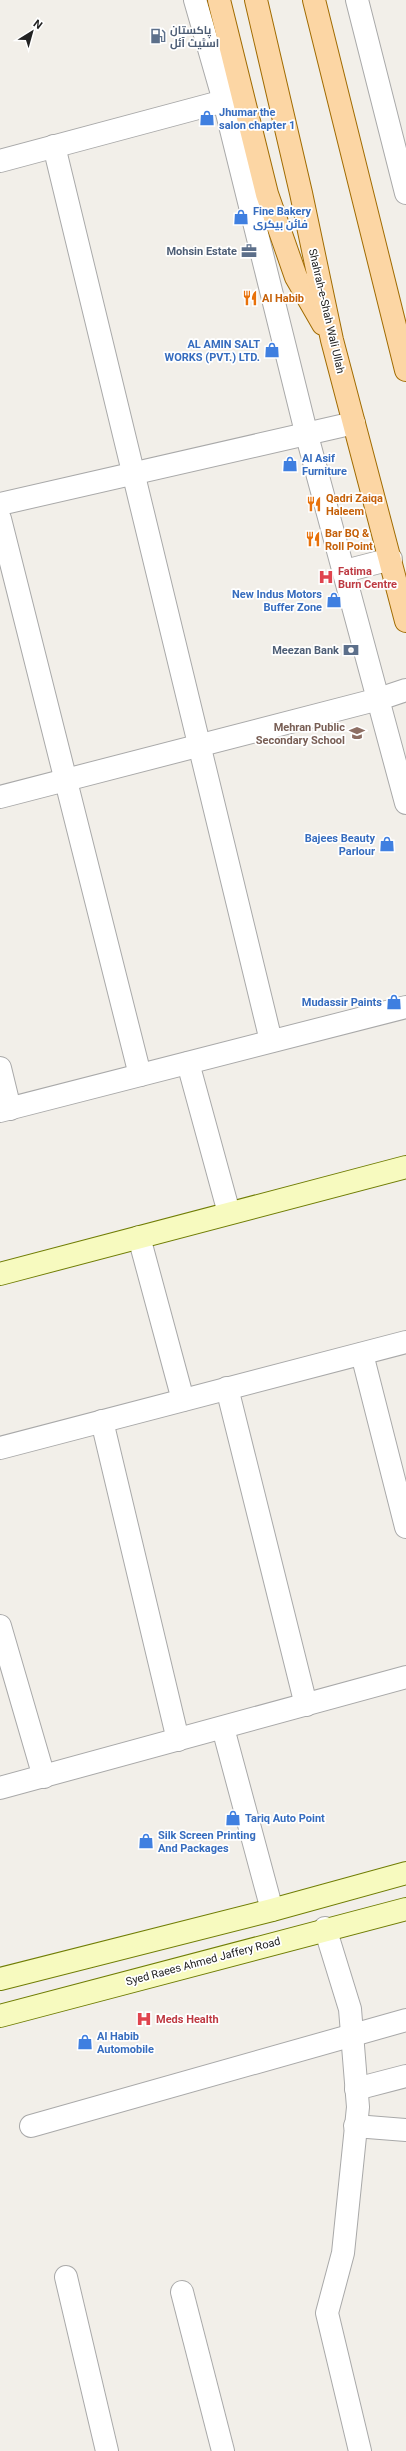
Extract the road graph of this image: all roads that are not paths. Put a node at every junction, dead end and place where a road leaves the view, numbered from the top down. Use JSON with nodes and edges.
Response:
{"nodes":[{"id":1,"x":195,"y":0,"type":"edge"},
{"id":2,"x":219,"y":0,"type":"edge"},
{"id":3,"x":256,"y":0,"type":"edge"},
{"id":4,"x":314,"y":0,"type":"edge"},
{"id":5,"x":357,"y":0,"type":"edge"},
{"id":6,"x":224,"y":101,"type":"junction"},
{"id":7,"x":54,"y":146,"type":"junction"},
{"id":8,"x":401,"y":154,"type":"edge"},
{"id":9,"x":0,"y":161,"type":"edge"},
{"id":10,"x":406,"y":193,"type":"edge"},
{"id":11,"x":332,"y":340,"type":"junction"},
{"id":12,"x":406,"y":370,"type":"edge"},
{"id":13,"x":354,"y":422,"type":"junction"},
{"id":14,"x":306,"y":432,"type":"junction"},
{"id":15,"x":133,"y":473,"type":"junction"},
{"id":16,"x":0,"y":504,"type":"edge"},
{"id":17,"x":0,"y":519,"type":"edge"},
{"id":18,"x":391,"y":559,"type":"junction"},
{"id":19,"x":345,"y":571,"type":"junction"},
{"id":20,"x":406,"y":621,"type":"edge"},
{"id":21,"x":406,"y":690,"type":"edge"},
{"id":22,"x":379,"y":699,"type":"junction"},
{"id":23,"x":199,"y":746,"type":"junction"},
{"id":24,"x":65,"y":780,"type":"junction"},
{"id":25,"x":0,"y":797,"type":"edge"},
{"id":26,"x":406,"y":803,"type":"edge"},
{"id":27,"x":406,"y":1007,"type":"edge"},
{"id":28,"x":270,"y":1042,"type":"junction"},
{"id":29,"x":188,"y":1063,"type":"junction"},
{"id":30,"x":0,"y":1068,"type":"edge"},
{"id":31,"x":140,"y":1075,"type":"junction"},
{"id":32,"x":5,"y":1110,"type":"edge"},
{"id":33,"x":406,"y":1167,"type":"edge"},
{"id":34,"x":229,"y":1213,"type":"junction"},
{"id":35,"x":139,"y":1237,"type":"junction"},
{"id":36,"x":0,"y":1274,"type":"edge"},
{"id":37,"x":406,"y":1342,"type":"edge"},
{"id":38,"x":362,"y":1354,"type":"junction"},
{"id":39,"x":227,"y":1388,"type":"junction"},
{"id":40,"x":183,"y":1400,"type":"junction"},
{"id":41,"x":102,"y":1422,"type":"junction"},
{"id":42,"x":0,"y":1448,"type":"edge"},
{"id":43,"x":406,"y":1527,"type":"edge"},
{"id":44,"x":0,"y":1626,"type":"edge"},
{"id":45,"x":406,"y":1677,"type":"edge"},
{"id":46,"x":306,"y":1705,"type":"junction"},
{"id":47,"x":223,"y":1728,"type":"junction"},
{"id":48,"x":178,"y":1740,"type":"junction"},
{"id":49,"x":44,"y":1777,"type":"junction"},
{"id":50,"x":0,"y":1788,"type":"edge"},
{"id":51,"x":406,"y":1873,"type":"edge"},
{"id":52,"x":406,"y":1909,"type":"edge"},
{"id":53,"x":272,"y":1910,"type":"junction"},
{"id":54,"x":325,"y":1928,"type":"junction"},
{"id":55,"x":0,"y":1979,"type":"edge"},
{"id":56,"x":0,"y":2016,"type":"edge"},
{"id":57,"x":406,"y":2020,"type":"edge"},
{"id":58,"x":352,"y":2035,"type":"junction"},
{"id":59,"x":406,"y":2076,"type":"edge"},
{"id":60,"x":356,"y":2089,"type":"junction"},
{"id":61,"x":31,"y":2126,"type":"dead end"},
{"id":62,"x":356,"y":2126,"type":"junction"},
{"id":63,"x":406,"y":2130,"type":"edge"},
{"id":64,"x":66,"y":2277,"type":"dead end"},
{"id":65,"x":182,"y":2292,"type":"dead end"},
{"id":66,"x":107,"y":2451,"type":"edge"},
{"id":67,"x":223,"y":2451,"type":"edge"},
{"id":68,"x":360,"y":2451,"type":"edge"}],
"edges":[{"from":1,"to":6,"type":"street"},
{"from":2,"to":11,"type":"main road"},
{"from":3,"to":11,"type":"main road","name":"Shahrah-e-Shah Wali Ullah"},
{"from":4,"to":12,"type":"main road"},
{"from":5,"to":8,"type":"street"},
{"from":6,"to":7,"type":"street"},
{"from":6,"to":14,"type":"street"},
{"from":7,"to":9,"type":"street"},
{"from":7,"to":15,"type":"street"},
{"from":8,"to":10,"type":"street"},
{"from":11,"to":13,"type":"main road","name":"Shahrah-e-Shah Wali Ullah"},
{"from":13,"to":14,"type":"street"},
{"from":13,"to":18,"type":"main road","name":"Shahrah-e-Shah Wali Ullah"},
{"from":14,"to":15,"type":"street"},
{"from":14,"to":19,"type":"street"},
{"from":15,"to":16,"type":"street"},
{"from":15,"to":23,"type":"street"},
{"from":17,"to":24,"type":"street"},
{"from":18,"to":19,"type":"street"},
{"from":18,"to":20,"type":"main road","name":"Shahrah-e-Shah Wali Ullah"},
{"from":19,"to":22,"type":"street"},
{"from":21,"to":22,"type":"street"},
{"from":22,"to":23,"type":"street"},
{"from":22,"to":26,"type":"street"},
{"from":23,"to":24,"type":"street"},
{"from":23,"to":28,"type":"street"},
{"from":24,"to":25,"type":"street"},
{"from":24,"to":31,"type":"street"},
{"from":27,"to":28,"type":"street"},
{"from":28,"to":29,"type":"street"},
{"from":29,"to":31,"type":"street"},
{"from":29,"to":34,"type":"street"},
{"from":30,"to":32,"type":"street"},
{"from":31,"to":32,"type":"street"},
{"from":33,"to":34,"type":"main road"},
{"from":34,"to":35,"type":"main road"},
{"from":35,"to":36,"type":"main road"},
{"from":35,"to":40,"type":"street"},
{"from":37,"to":38,"type":"street"},
{"from":38,"to":39,"type":"street"},
{"from":38,"to":43,"type":"street"},
{"from":39,"to":40,"type":"street"},
{"from":39,"to":46,"type":"street"},
{"from":40,"to":41,"type":"street"},
{"from":41,"to":42,"type":"street"},
{"from":41,"to":48,"type":"street"},
{"from":44,"to":49,"type":"street"},
{"from":45,"to":46,"type":"street"},
{"from":46,"to":47,"type":"street"},
{"from":47,"to":48,"type":"street"},
{"from":47,"to":53,"type":"street"},
{"from":48,"to":49,"type":"street"},
{"from":49,"to":50,"type":"street"},
{"from":51,"to":53,"type":"main road"},
{"from":52,"to":54,"type":"main road","name":"Syed Raees Ahmed Jaffery Road"},
{"from":53,"to":55,"type":"main road"},
{"from":54,"to":56,"type":"main road","name":"Syed Raees Ahmed Jaffery Road"},
{"from":54,"to":58,"type":"street"},
{"from":57,"to":58,"type":"street"},
{"from":58,"to":60,"type":"street"},
{"from":58,"to":61,"type":"street"},
{"from":59,"to":60,"type":"street"},
{"from":60,"to":62,"type":"street"},
{"from":62,"to":63,"type":"street"},
{"from":62,"to":68,"type":"street"},
{"from":64,"to":66,"type":"street"},
{"from":65,"to":67,"type":"street"}]}
